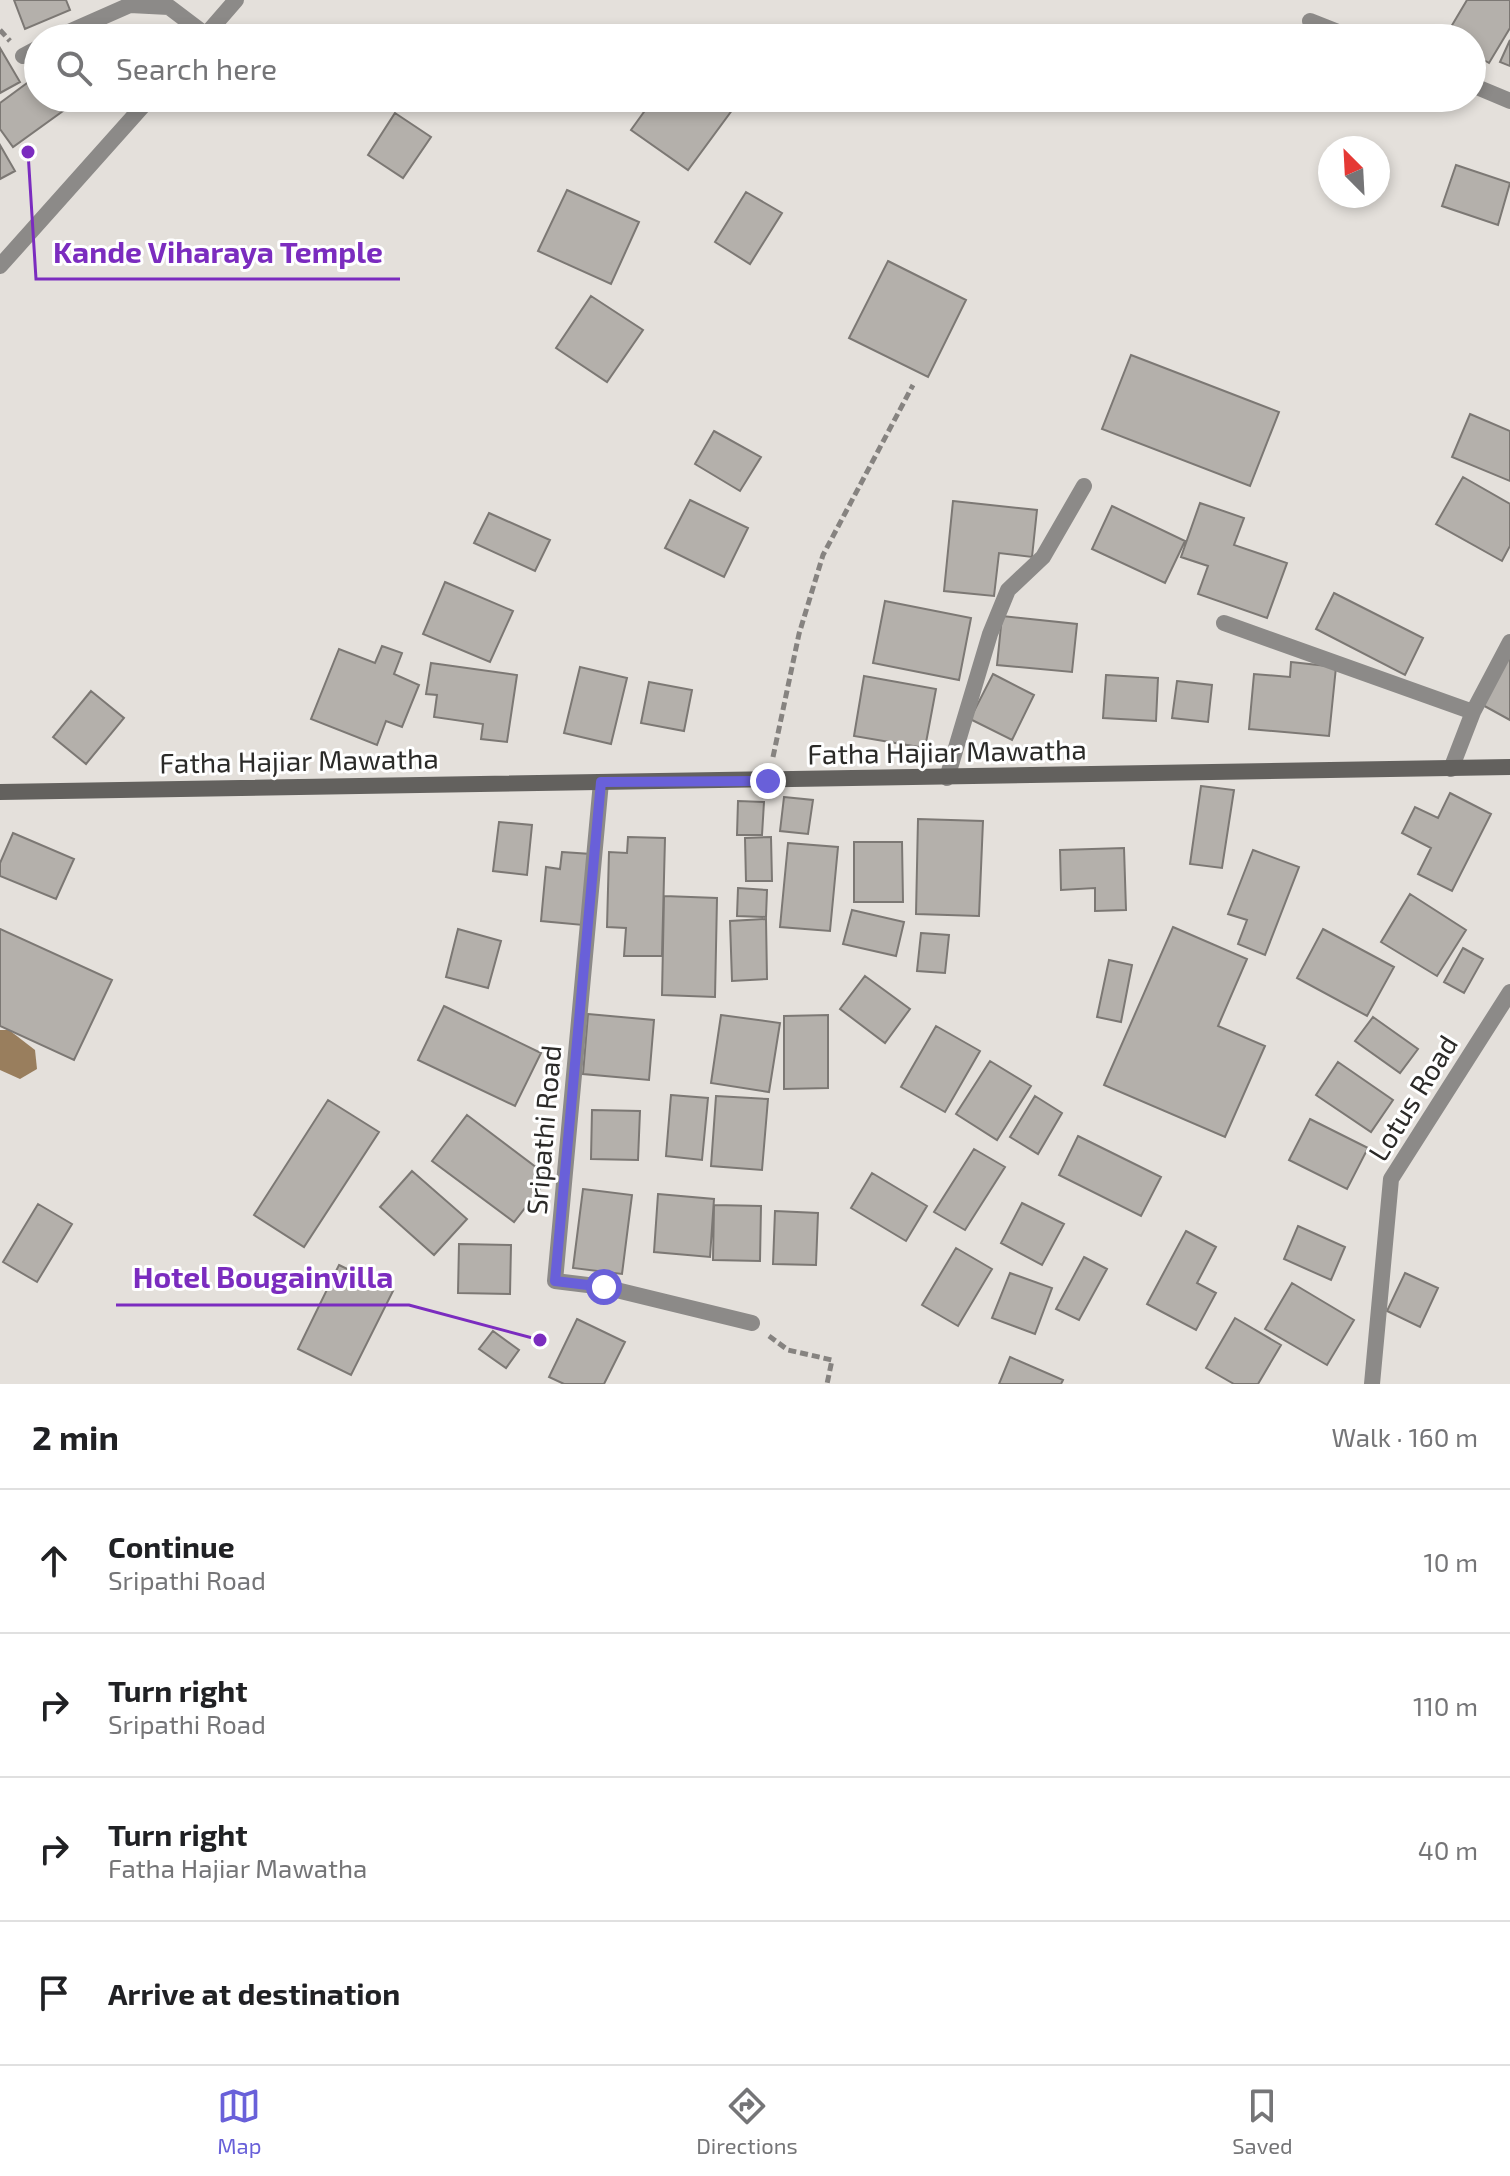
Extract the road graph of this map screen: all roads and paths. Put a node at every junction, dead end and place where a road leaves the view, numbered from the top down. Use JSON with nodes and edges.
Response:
{"nodes":[{"id":1,"x":236,"y":0,"type":"edge"},
{"id":2,"x":1310,"y":21,"type":"dead end"},
{"id":3,"x":87,"y":24,"type":"edge"},
{"id":4,"x":190,"y":24,"type":"edge"},
{"id":5,"x":215,"y":24,"type":"edge"},
{"id":6,"x":1318,"y":24,"type":"edge"},
{"id":7,"x":1486,"y":91,"type":"edge"},
{"id":8,"x":1510,"y":101,"type":"edge"},
{"id":9,"x":138,"y":112,"type":"edge"},
{"id":10,"x":0,"y":266,"type":"edge"},
{"id":11,"x":913,"y":385,"type":"dead end"},
{"id":12,"x":1084,"y":486,"type":"dead end"},
{"id":13,"x":1224,"y":623,"type":"dead end"},
{"id":14,"x":1510,"y":642,"type":"edge"},
{"id":15,"x":1473,"y":712,"type":"junction"},
{"id":16,"x":1510,"y":767,"type":"edge"},
{"id":17,"x":1451,"y":769,"type":"junction"},
{"id":18,"x":947,"y":778,"type":"junction"},
{"id":19,"x":768,"y":781,"type":"junction"},
{"id":20,"x":601,"y":782,"type":"junction"},
{"id":21,"x":0,"y":792,"type":"edge"},
{"id":22,"x":1510,"y":992,"type":"edge"},
{"id":23,"x":752,"y":1323,"type":"joint"},
{"id":24,"x":827,"y":1384,"type":"edge"},
{"id":25,"x":1372,"y":1384,"type":"edge"}],
"edges":[{"from":1,"to":5,"type":"street"},
{"from":2,"to":6,"type":"street"},
{"from":3,"to":4,"type":"street"},
{"from":7,"to":8,"type":"street"},
{"from":9,"to":10,"type":"street"},
{"from":11,"to":19,"type":"path"},
{"from":12,"to":18,"type":"street"},
{"from":13,"to":15,"type":"street"},
{"from":14,"to":15,"type":"street"},
{"from":15,"to":17,"type":"street"},
{"from":16,"to":17,"type":"street","name":"Fatha Hajiar Mawatha"},
{"from":17,"to":18,"type":"street","name":"Fatha Hajiar Mawatha"},
{"from":18,"to":19,"type":"street","name":"Fatha Hajiar Mawatha"},
{"from":19,"to":20,"type":"street","name":"Fatha Hajiar Mawatha"},
{"from":20,"to":21,"type":"street","name":"Fatha Hajiar Mawatha"},
{"from":20,"to":23,"type":"street","name":"Sripathi Road"},
{"from":22,"to":25,"type":"street","name":"Lotus Road"},
{"from":23,"to":24,"type":"path"}]}
